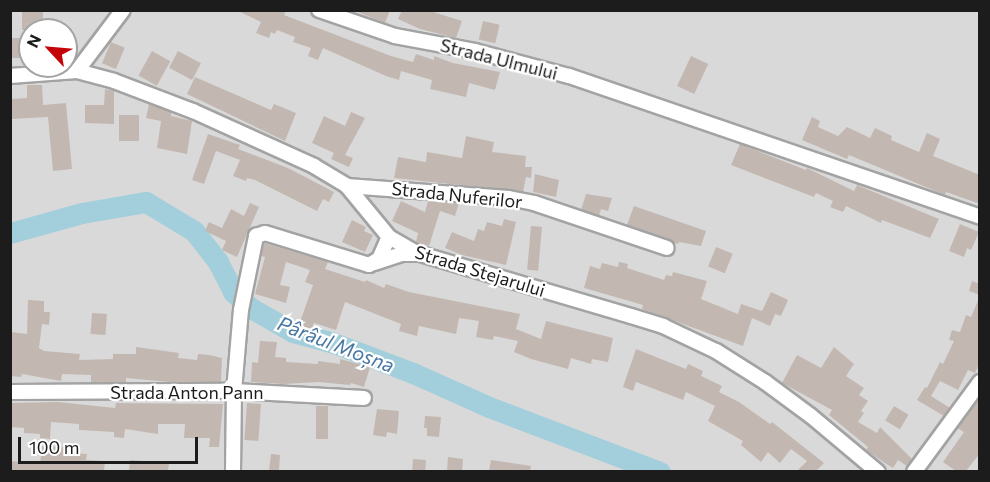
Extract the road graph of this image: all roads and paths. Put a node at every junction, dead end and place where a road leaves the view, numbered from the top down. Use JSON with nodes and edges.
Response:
{"nodes":[{"id":1,"x":123,"y":10,"type":"edge"},
{"id":2,"x":319,"y":10,"type":"edge"},
{"id":3,"x":78,"y":70,"type":"edge"},
{"id":4,"x":78,"y":71,"type":"edge"},
{"id":5,"x":347,"y":186,"type":"junction"},
{"id":6,"x":980,"y":217,"type":"edge"},
{"id":7,"x":390,"y":237,"type":"junction"},
{"id":8,"x":667,"y":248,"type":"dead end"},
{"id":9,"x":417,"y":254,"type":"junction"},
{"id":10,"x":374,"y":263,"type":"junction"},
{"id":11,"x":980,"y":382,"type":"edge"},
{"id":12,"x":234,"y":391,"type":"junction"},
{"id":13,"x":10,"y":392,"type":"edge"},
{"id":14,"x":364,"y":398,"type":"dead end"},
{"id":15,"x":233,"y":471,"type":"edge"},
{"id":16,"x":878,"y":471,"type":"edge"},
{"id":17,"x":914,"y":471,"type":"edge"}],
"edges":[{"from":1,"to":3,"type":"street"},
{"from":2,"to":6,"type":"street","name":"Strada Ulmului"},
{"from":4,"to":5,"type":"street","name":"Strada Stejarului"},
{"from":5,"to":7,"type":"street","name":"Strada Stejarului"},
{"from":5,"to":8,"type":"street","name":"Strada Nuferilor"},
{"from":7,"to":9,"type":"street","name":"Strada Stejarului"},
{"from":7,"to":10,"type":"street"},
{"from":9,"to":10,"type":"street"},
{"from":9,"to":16,"type":"street","name":"Strada Stejarului"},
{"from":10,"to":12,"type":"street"},
{"from":11,"to":17,"type":"street"},
{"from":12,"to":13,"type":"street","name":"Strada Anton Pann"},
{"from":12,"to":14,"type":"street","name":"Strada Anton Pann"},
{"from":12,"to":15,"type":"street"}]}
